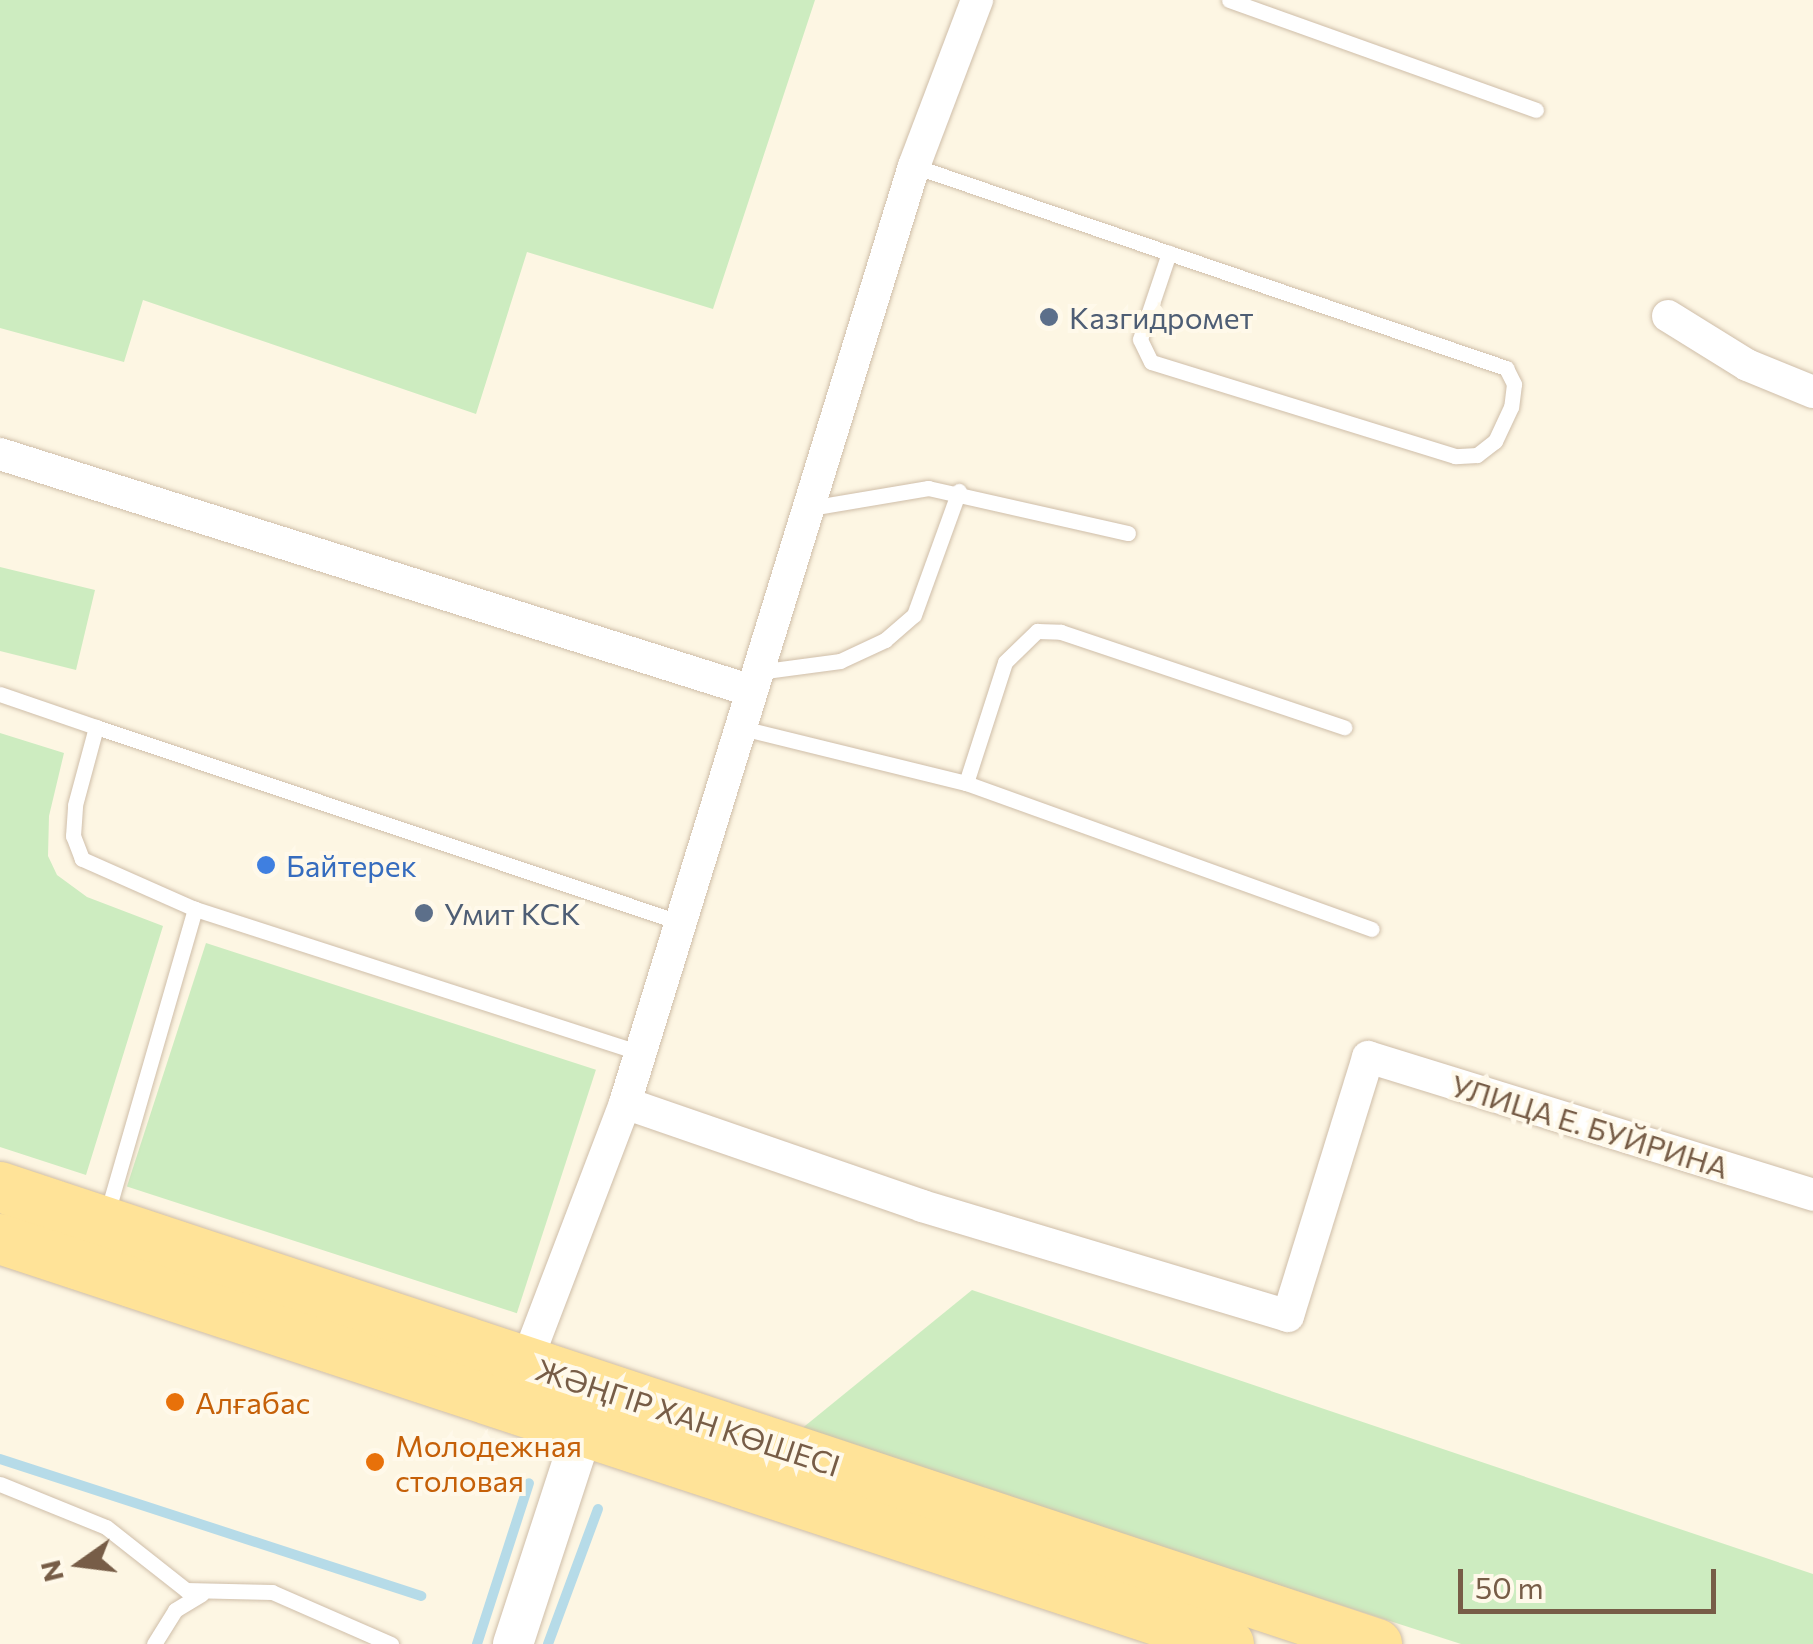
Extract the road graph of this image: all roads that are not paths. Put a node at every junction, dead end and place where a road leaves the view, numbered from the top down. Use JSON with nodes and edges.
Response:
{"nodes":[{"id":1,"x":977,"y":0,"type":"edge"},
{"id":2,"x":1229,"y":0,"type":"edge"},
{"id":3,"x":1536,"y":110,"type":"dead end"},
{"id":4,"x":914,"y":166,"type":"junction"},
{"id":5,"x":1169,"y":254,"type":"junction"},
{"id":6,"x":1668,"y":316,"type":"dead end"},
{"id":7,"x":1813,"y":392,"type":"edge"},
{"id":8,"x":0,"y":454,"type":"edge"},
{"id":9,"x":959,"y":491,"type":"junction"},
{"id":10,"x":806,"y":509,"type":"junction"},
{"id":11,"x":1128,"y":533,"type":"dead end"},
{"id":12,"x":752,"y":681,"type":"junction"},
{"id":13,"x":0,"y":694,"type":"edge"},
{"id":14,"x":96,"y":727,"type":"junction"},
{"id":15,"x":738,"y":727,"type":"junction"},
{"id":16,"x":1344,"y":727,"type":"dead end"},
{"id":17,"x":966,"y":784,"type":"junction"},
{"id":18,"x":195,"y":909,"type":"junction"},
{"id":19,"x":682,"y":923,"type":"junction"},
{"id":20,"x":1372,"y":929,"type":"dead end"},
{"id":21,"x":640,"y":1053,"type":"junction"},
{"id":22,"x":624,"y":1103,"type":"junction"},
{"id":23,"x":0,"y":1187,"type":"edge"},
{"id":24,"x":1813,"y":1195,"type":"edge"},
{"id":25,"x":105,"y":1221,"type":"junction"},
{"id":26,"x":0,"y":1239,"type":"edge"},
{"id":27,"x":518,"y":1385,"type":"junction"},
{"id":28,"x":590,"y":1410,"type":"junction"},
{"id":29,"x":0,"y":1484,"type":"edge"},
{"id":30,"x":206,"y":1592,"type":"junction"},
{"id":31,"x":154,"y":1644,"type":"edge"},
{"id":32,"x":391,"y":1644,"type":"edge"},
{"id":33,"x":514,"y":1644,"type":"edge"},
{"id":34,"x":1228,"y":1644,"type":"edge"},
{"id":35,"x":1377,"y":1644,"type":"edge"}],
"edges":[{"from":1,"to":4,"type":"street"},
{"from":2,"to":3,"type":"lane"},
{"from":4,"to":5,"type":"lane"},
{"from":4,"to":10,"type":"street"},
{"from":5,"to":5,"type":"lane"},
{"from":6,"to":7,"type":"street"},
{"from":8,"to":12,"type":"street"},
{"from":9,"to":10,"type":"lane"},
{"from":9,"to":11,"type":"lane"},
{"from":9,"to":12,"type":"lane"},
{"from":10,"to":12,"type":"street"},
{"from":12,"to":15,"type":"street"},
{"from":13,"to":14,"type":"lane"},
{"from":14,"to":18,"type":"lane"},
{"from":14,"to":19,"type":"lane"},
{"from":15,"to":17,"type":"lane"},
{"from":15,"to":19,"type":"street"},
{"from":16,"to":17,"type":"lane"},
{"from":17,"to":20,"type":"lane"},
{"from":18,"to":21,"type":"lane"},
{"from":18,"to":25,"type":"lane"},
{"from":19,"to":21,"type":"street"},
{"from":21,"to":22,"type":"street"},
{"from":22,"to":24,"type":"street","name":"УЛИЦА Е. БУЙРИНА"},
{"from":22,"to":27,"type":"street"},
{"from":23,"to":25,"type":"main road","name":"ЖӘҢГІР ХАН КӨШЕСІ"},
{"from":25,"to":27,"type":"main road","name":"ЖӘҢГІР ХАН КӨШЕСІ"},
{"from":26,"to":27,"type":"main road","name":"ЖӘҢГІР ХАН КӨШЕСІ"},
{"from":27,"to":28,"type":"main road","name":"ЖӘҢГІР ХАН КӨШЕСІ"},
{"from":28,"to":33,"type":"street"},
{"from":28,"to":34,"type":"main road","name":"ЖӘҢГІР ХАН КӨШЕСІ"},
{"from":28,"to":35,"type":"main road","name":"ЖӘҢГІР ХАН КӨШЕСІ"},
{"from":29,"to":30,"type":"lane"},
{"from":30,"to":31,"type":"lane"},
{"from":30,"to":32,"type":"lane"}]}
